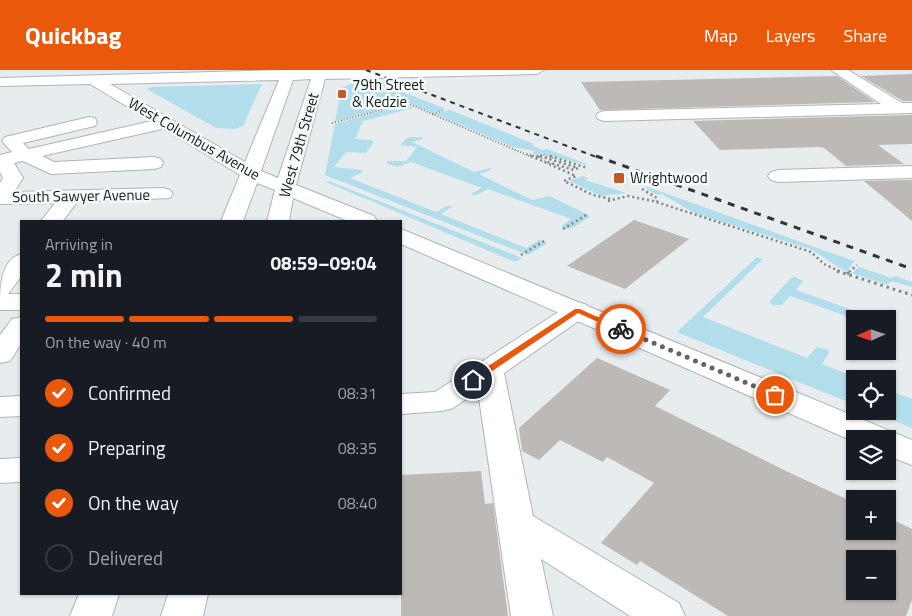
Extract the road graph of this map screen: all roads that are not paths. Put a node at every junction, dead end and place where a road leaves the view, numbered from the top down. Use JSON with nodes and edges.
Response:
{"nodes":[{"id":1,"x":537,"y":70,"type":"edge"},
{"id":2,"x":838,"y":70,"type":"edge"},
{"id":3,"x":320,"y":72,"type":"edge"},
{"id":4,"x":288,"y":73,"type":"edge"},
{"id":5,"x":88,"y":75,"type":"edge"},
{"id":6,"x":2,"y":84,"type":"edge"},
{"id":7,"x":905,"y":108,"type":"edge"},
{"id":8,"x":604,"y":116,"type":"dead end"},
{"id":9,"x":912,"y":117,"type":"edge"},
{"id":10,"x":89,"y":122,"type":"dead end"},
{"id":11,"x":165,"y":123,"type":"junction"},
{"id":12,"x":25,"y":155,"type":"junction"},
{"id":13,"x":1,"y":160,"type":"edge"},
{"id":14,"x":154,"y":163,"type":"dead end"},
{"id":15,"x":912,"y":172,"type":"edge"},
{"id":16,"x":250,"y":173,"type":"junction"},
{"id":17,"x":778,"y":176,"type":"dead end"},
{"id":18,"x":285,"y":188,"type":"junction"},
{"id":19,"x":163,"y":194,"type":"dead end"},
{"id":20,"x":71,"y":196,"type":"junction"},
{"id":21,"x":0,"y":198,"type":"edge"},
{"id":22,"x":53,"y":220,"type":"edge"},
{"id":23,"x":232,"y":220,"type":"edge"},
{"id":24,"x":278,"y":220,"type":"edge"},
{"id":25,"x":364,"y":220,"type":"edge"},
{"id":26,"x":402,"y":236,"type":"edge"},
{"id":27,"x":20,"y":262,"type":"edge"},
{"id":28,"x":0,"y":289,"type":"edge"},
{"id":29,"x":0,"y":302,"type":"edge"},
{"id":30,"x":20,"y":302,"type":"edge"},
{"id":31,"x":578,"y":310,"type":"junction"},
{"id":32,"x":20,"y":326,"type":"edge"},
{"id":33,"x":0,"y":355,"type":"edge"},
{"id":34,"x":488,"y":369,"type":"junction"},
{"id":35,"x":402,"y":404,"type":"edge"},
{"id":36,"x":20,"y":406,"type":"edge"},
{"id":37,"x":0,"y":407,"type":"edge"},
{"id":38,"x":857,"y":430,"type":"edge"},
{"id":39,"x":896,"y":446,"type":"edge"},
{"id":40,"x":912,"y":453,"type":"edge"},
{"id":41,"x":20,"y":470,"type":"edge"},
{"id":42,"x":0,"y":471,"type":"edge"},
{"id":43,"x":516,"y":524,"type":"junction"},
{"id":44,"x":99,"y":595,"type":"edge"},
{"id":45,"x":188,"y":595,"type":"edge"},
{"id":46,"x":91,"y":616,"type":"edge"},
{"id":47,"x":182,"y":616,"type":"edge"},
{"id":48,"x":532,"y":616,"type":"edge"},
{"id":49,"x":664,"y":616,"type":"edge"}],
"edges":[{"from":1,"to":3,"type":"main road"},
{"from":2,"to":7,"type":"main road"},
{"from":3,"to":4,"type":"main road"},
{"from":3,"to":18,"type":"main road","name":"West 79th Street"},
{"from":4,"to":5,"type":"main road"},
{"from":4,"to":16,"type":"main road","name":"West 79th Street"},
{"from":5,"to":6,"type":"main road"},
{"from":5,"to":11,"type":"main road","name":"West Columbus Avenue"},
{"from":7,"to":8,"type":"main road"},
{"from":7,"to":9,"type":"main road"},
{"from":10,"to":12,"type":"main road"},
{"from":11,"to":12,"type":"main road"},
{"from":11,"to":16,"type":"main road","name":"West Columbus Avenue"},
{"from":12,"to":13,"type":"main road"},
{"from":12,"to":14,"type":"main road"},
{"from":13,"to":21,"type":"main road"},
{"from":15,"to":17,"type":"main road"},
{"from":16,"to":18,"type":"main road","name":"West Columbus Avenue"},
{"from":16,"to":23,"type":"main road","name":"West 79th Street"},
{"from":18,"to":24,"type":"main road","name":"West 79th Street"},
{"from":18,"to":25,"type":"main road","name":"West Columbus Avenue"},
{"from":19,"to":20,"type":"main road","name":"South Sawyer Avenue"},
{"from":20,"to":21,"type":"main road","name":"South Sawyer Avenue"},
{"from":20,"to":22,"type":"main road"},
{"from":26,"to":31,"type":"main road"},
{"from":27,"to":28,"type":"main road"},
{"from":29,"to":30,"type":"main road"},
{"from":31,"to":34,"type":"main road"},
{"from":31,"to":38,"type":"main road"},
{"from":32,"to":33,"type":"main road"},
{"from":34,"to":35,"type":"main road"},
{"from":34,"to":43,"type":"main road"},
{"from":36,"to":37,"type":"main road"},
{"from":39,"to":40,"type":"main road"},
{"from":41,"to":42,"type":"main road"},
{"from":43,"to":48,"type":"main road"},
{"from":43,"to":49,"type":"main road"},
{"from":44,"to":46,"type":"main road"},
{"from":45,"to":47,"type":"main road"}]}
